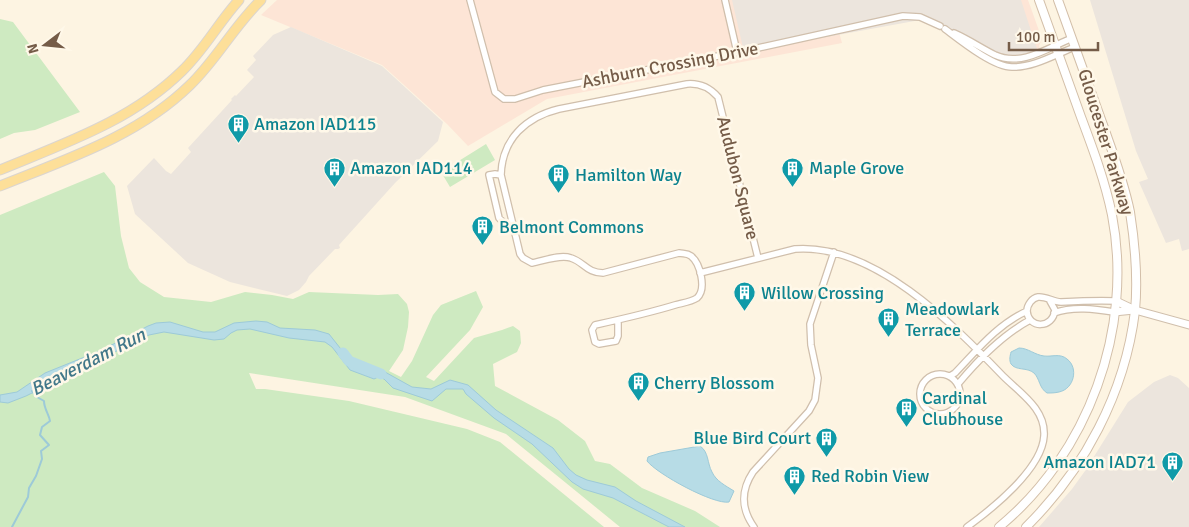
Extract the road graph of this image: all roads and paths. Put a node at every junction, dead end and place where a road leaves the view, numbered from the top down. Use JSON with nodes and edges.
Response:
{"nodes":[{"id":1,"x":239,"y":0,"type":"edge"},
{"id":2,"x":261,"y":0,"type":"edge"},
{"id":3,"x":470,"y":0,"type":"edge"},
{"id":4,"x":724,"y":0,"type":"edge"},
{"id":5,"x":1039,"y":0,"type":"edge"},
{"id":6,"x":1058,"y":0,"type":"edge"},
{"id":7,"x":940,"y":26,"type":"dead end"},
{"id":8,"x":1072,"y":38,"type":"junction"},
{"id":9,"x":1075,"y":46,"type":"junction"},
{"id":10,"x":1057,"y":49,"type":"junction"},
{"id":11,"x":737,"y":52,"type":"junction"},
{"id":12,"x":0,"y":170,"type":"edge"},
{"id":13,"x":500,"y":175,"type":"junction"},
{"id":14,"x":0,"y":186,"type":"edge"},
{"id":15,"x":512,"y":223,"type":"junction"},
{"id":16,"x":834,"y":252,"type":"junction"},
{"id":17,"x":758,"y":258,"type":"junction"},
{"id":18,"x":700,"y":273,"type":"junction"},
{"id":19,"x":1050,"y":301,"type":"junction"},
{"id":20,"x":1116,"y":301,"type":"junction"},
{"id":21,"x":1135,"y":310,"type":"junction"},
{"id":22,"x":1027,"y":311,"type":"junction"},
{"id":23,"x":1114,"y":312,"type":"junction"},
{"id":24,"x":1054,"y":313,"type":"junction"},
{"id":25,"x":618,"y":320,"type":"junction"},
{"id":26,"x":1030,"y":320,"type":"junction"},
{"id":27,"x":1189,"y":325,"type":"edge"},
{"id":28,"x":977,"y":349,"type":"junction"},
{"id":29,"x":984,"y":356,"type":"junction"},
{"id":30,"x":950,"y":376,"type":"junction"},
{"id":31,"x":958,"y":384,"type":"junction"},
{"id":32,"x":754,"y":527,"type":"edge"},
{"id":33,"x":967,"y":527,"type":"edge"},
{"id":34,"x":999,"y":527,"type":"edge"},
{"id":35,"x":1026,"y":527,"type":"edge"}],
"edges":[{"from":1,"to":12,"type":"main road"},
{"from":2,"to":14,"type":"main road"},
{"from":3,"to":11,"type":"street","name":"Ashburn Crossing Drive"},
{"from":4,"to":11,"type":"street"},
{"from":5,"to":10,"type":"main road","name":"Gloucester Parkway"},
{"from":6,"to":8,"type":"main road","name":"Gloucester Parkway"},
{"from":7,"to":11,"type":"street","name":"Ashburn Crossing Drive"},
{"from":8,"to":9,"type":"main road","name":"Gloucester Parkway"},
{"from":8,"to":10,"type":"street"},
{"from":9,"to":10,"type":"street"},
{"from":9,"to":21,"type":"main road","name":"Gloucester Parkway"},
{"from":10,"to":10,"type":"street"},
{"from":10,"to":20,"type":"main road","name":"Gloucester Parkway"},
{"from":13,"to":15,"type":"street"},
{"from":13,"to":15,"type":"street"},
{"from":13,"to":17,"type":"street","name":"Audubon Square"},
{"from":15,"to":18,"type":"street"},
{"from":16,"to":17,"type":"street"},
{"from":16,"to":28,"type":"street"},
{"from":16,"to":32,"type":"street"},
{"from":17,"to":18,"type":"street"},
{"from":18,"to":25,"type":"street"},
{"from":19,"to":20,"type":"street"},
{"from":19,"to":22,"type":"street"},
{"from":19,"to":24,"type":"street"},
{"from":20,"to":21,"type":"street"},
{"from":20,"to":23,"type":"main road","name":"Gloucester Parkway"},
{"from":21,"to":23,"type":"street"},
{"from":21,"to":27,"type":"street"},
{"from":21,"to":35,"type":"main road","name":"Gloucester Parkway"},
{"from":22,"to":26,"type":"street"},
{"from":22,"to":28,"type":"street"},
{"from":23,"to":24,"type":"street"},
{"from":23,"to":34,"type":"main road","name":"Gloucester Parkway"},
{"from":24,"to":26,"type":"street"},
{"from":25,"to":25,"type":"street"},
{"from":26,"to":29,"type":"street"},
{"from":28,"to":29,"type":"street"},
{"from":28,"to":30,"type":"street"},
{"from":29,"to":31,"type":"street"},
{"from":29,"to":33,"type":"street"},
{"from":30,"to":31,"type":"street"},
{"from":30,"to":31,"type":"street"}]}
